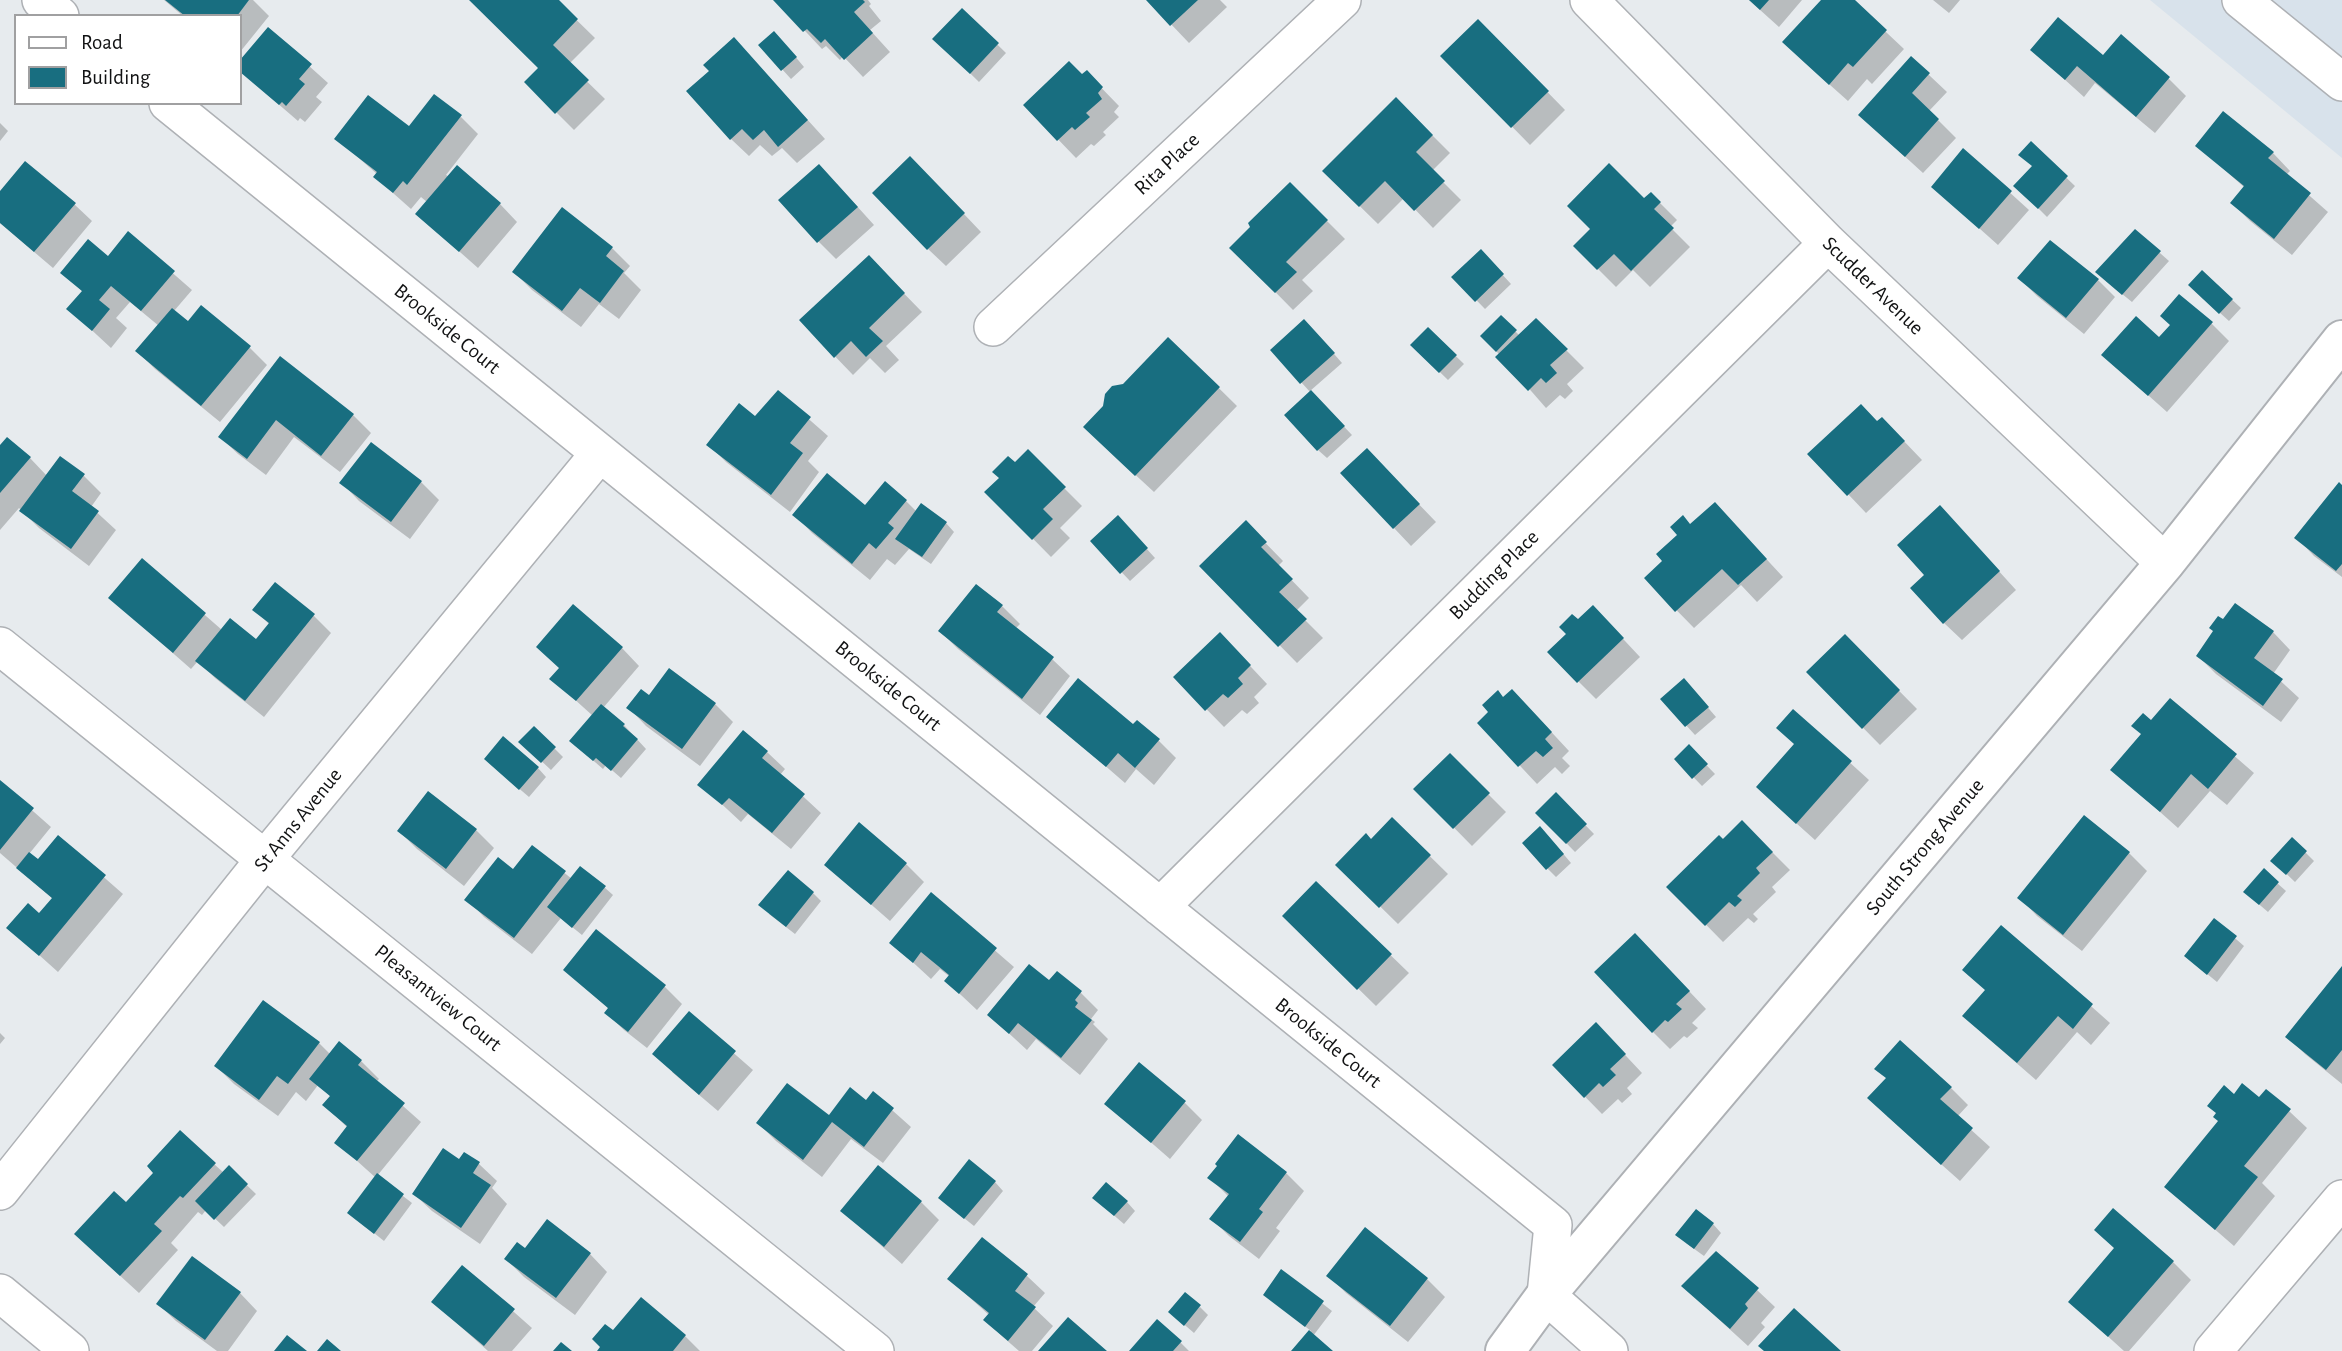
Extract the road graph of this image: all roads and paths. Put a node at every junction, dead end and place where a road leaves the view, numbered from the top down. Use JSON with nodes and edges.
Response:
{"nodes":[{"id":1,"x":41,"y":0,"type":"edge"},
{"id":2,"x":1342,"y":0,"type":"edge"},
{"id":3,"x":1589,"y":0,"type":"edge"},
{"id":4,"x":2241,"y":0,"type":"edge"},
{"id":5,"x":58,"y":14,"type":"edge"},
{"id":6,"x":2342,"y":82,"type":"edge"},
{"id":7,"x":170,"y":105,"type":"edge"},
{"id":8,"x":1828,"y":243,"type":"junction"},
{"id":9,"x":993,"y":327,"type":"dead end"},
{"id":10,"x":2342,"y":340,"type":"edge"},
{"id":11,"x":600,"y":453,"type":"junction"},
{"id":12,"x":2165,"y":563,"type":"junction"},
{"id":13,"x":0,"y":646,"type":"edge"},
{"id":14,"x":265,"y":859,"type":"junction"},
{"id":15,"x":1160,"y":907,"type":"junction"},
{"id":16,"x":0,"y":1191,"type":"edge"},
{"id":17,"x":2342,"y":1199,"type":"edge"},
{"id":18,"x":0,"y":1293,"type":"edge"},
{"id":19,"x":1546,"y":1295,"type":"junction"},
{"id":20,"x":71,"y":1351,"type":"edge"},
{"id":21,"x":875,"y":1351,"type":"edge"},
{"id":22,"x":1505,"y":1351,"type":"edge"},
{"id":23,"x":1609,"y":1351,"type":"edge"},
{"id":24,"x":2213,"y":1351,"type":"edge"}],
"edges":[{"from":1,"to":5,"type":"street"},
{"from":2,"to":9,"type":"street","name":"Rita Place"},
{"from":3,"to":8,"type":"street","name":"Scudder Avenue"},
{"from":4,"to":6,"type":"street"},
{"from":7,"to":11,"type":"street","name":"Brookside Court"},
{"from":8,"to":12,"type":"street","name":"Scudder Avenue"},
{"from":8,"to":15,"type":"street","name":"Budding Place"},
{"from":10,"to":12,"type":"street","name":"South Strong Avenue"},
{"from":11,"to":14,"type":"street","name":"St Anns Avenue"},
{"from":11,"to":15,"type":"street","name":"Brookside Court"},
{"from":12,"to":19,"type":"street","name":"South Strong Avenue"},
{"from":13,"to":14,"type":"street","name":"Pleasantview Court"},
{"from":14,"to":16,"type":"street","name":"St Anns Avenue"},
{"from":14,"to":21,"type":"street","name":"Pleasantview Court"},
{"from":15,"to":19,"type":"street","name":"Brookside Court"},
{"from":17,"to":24,"type":"street"},
{"from":18,"to":20,"type":"street"},
{"from":19,"to":22,"type":"street","name":"South Strong Avenue"},
{"from":19,"to":23,"type":"street"}]}
